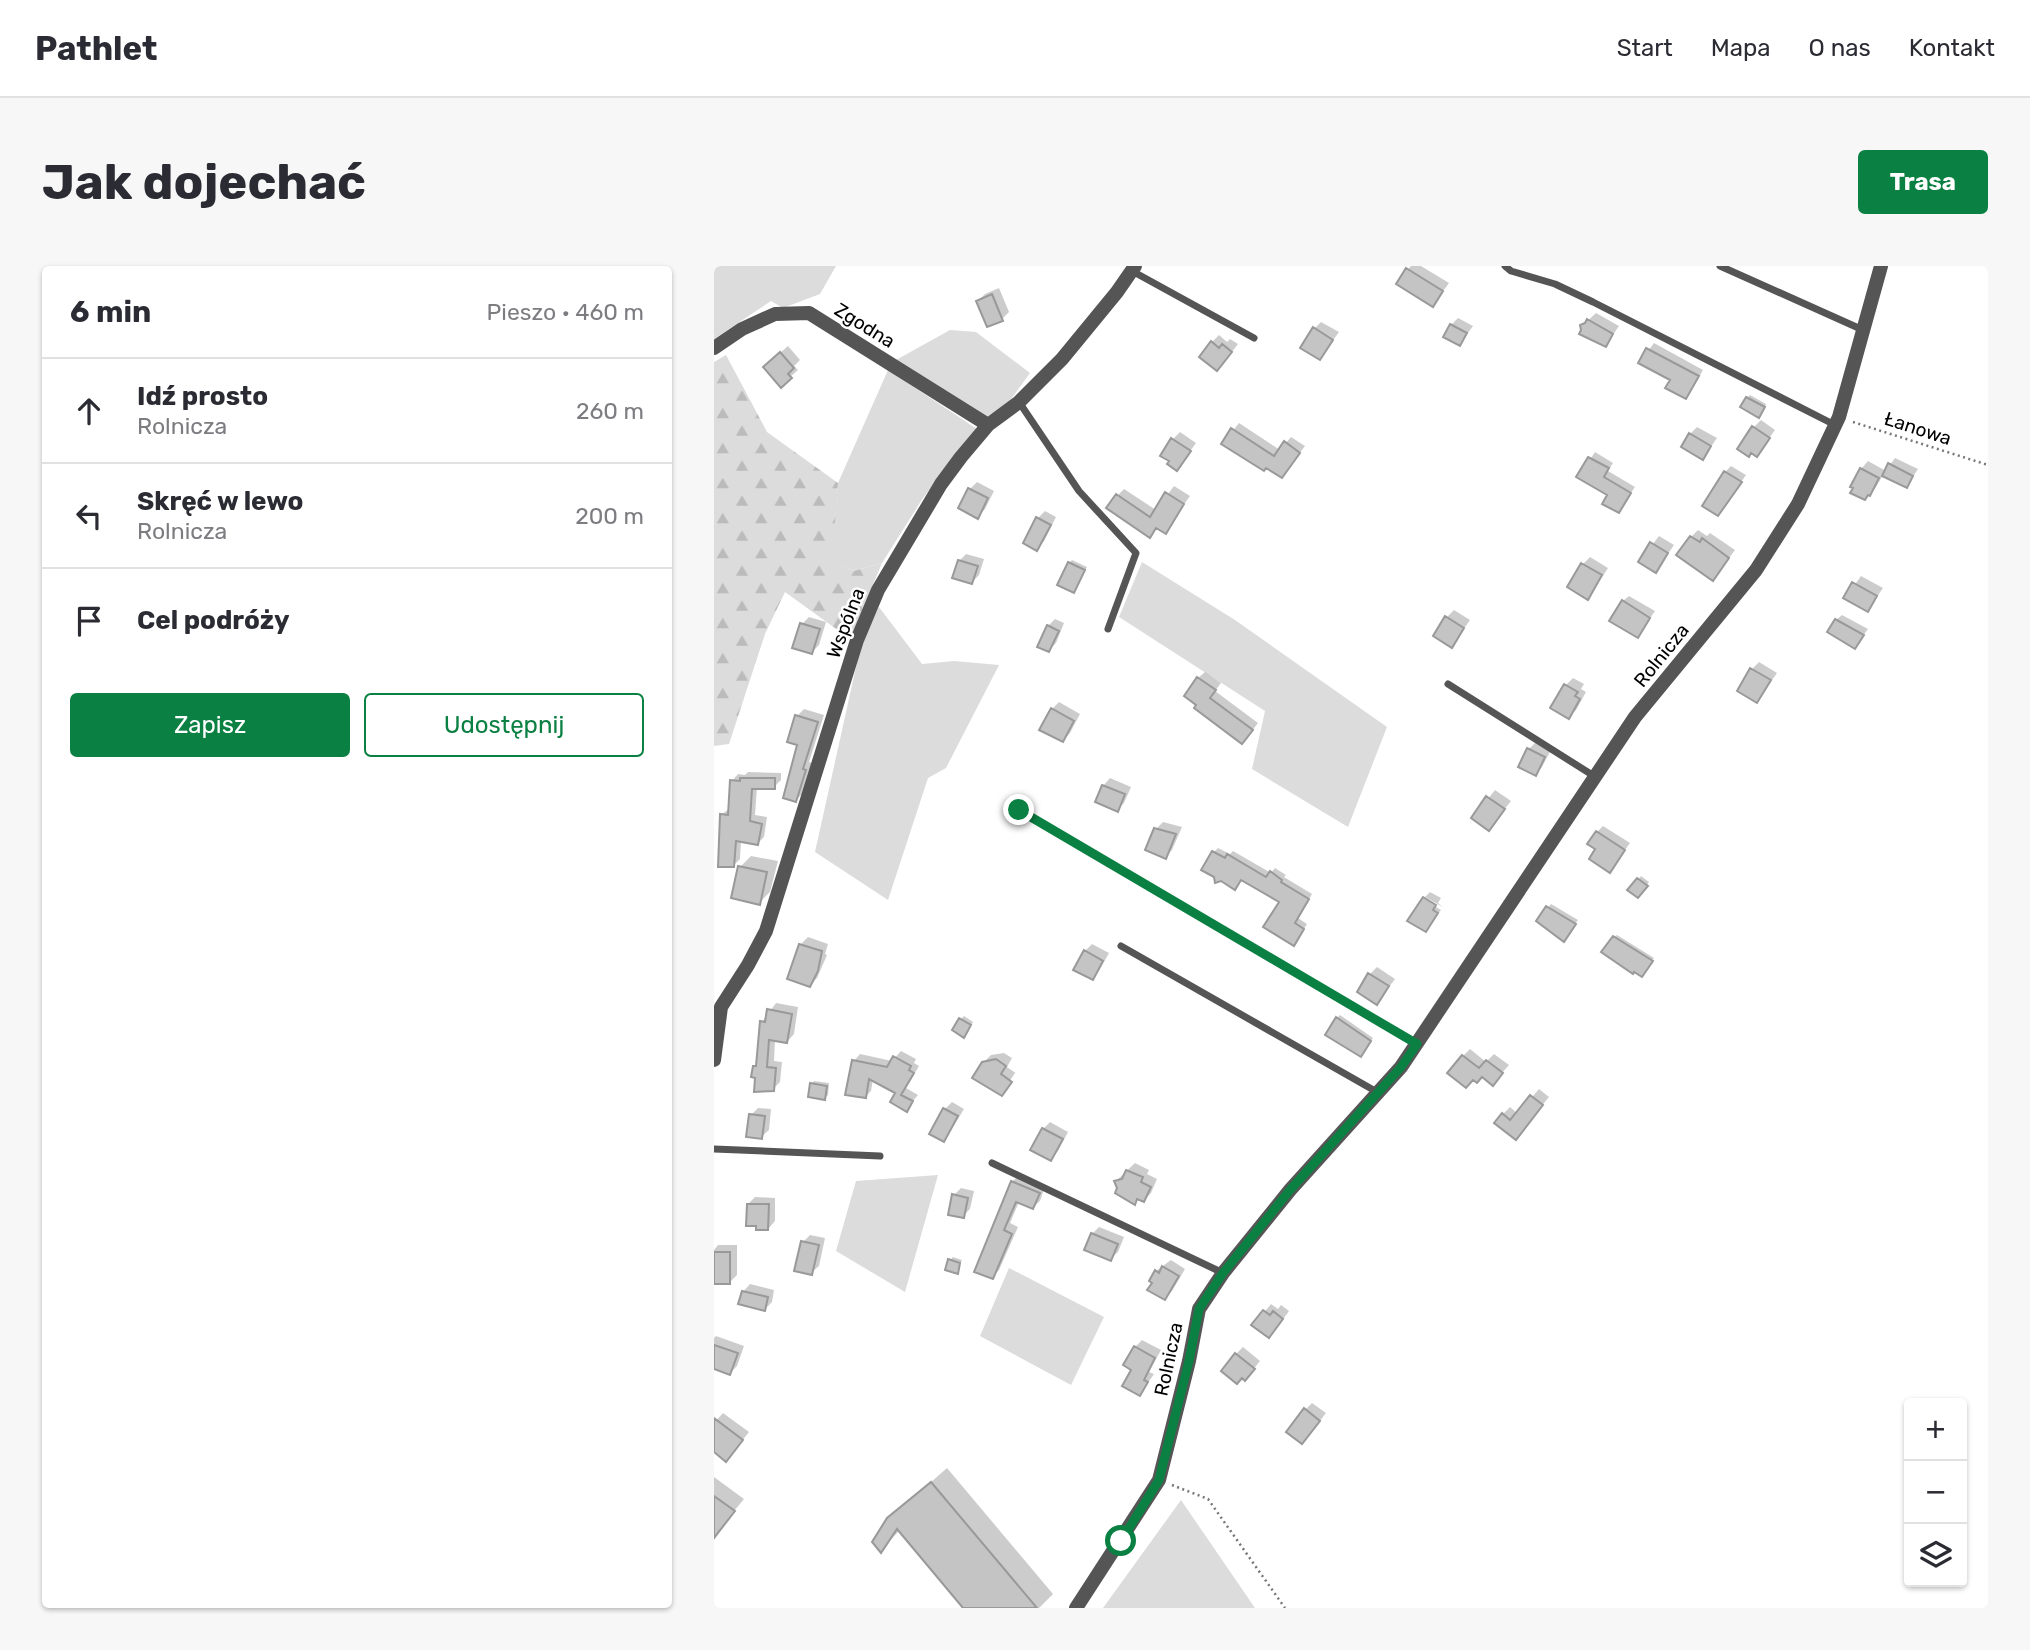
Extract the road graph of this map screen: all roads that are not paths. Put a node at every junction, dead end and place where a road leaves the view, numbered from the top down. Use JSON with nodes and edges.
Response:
{"nodes":[{"id":1,"x":1505,"y":266,"type":"edge"},
{"id":2,"x":1720,"y":266,"type":"edge"},
{"id":3,"x":1881,"y":266,"type":"edge"},
{"id":4,"x":1134,"y":268,"type":"edge"},
{"id":5,"x":1864,"y":330,"type":"junction"},
{"id":6,"x":1254,"y":338,"type":"dead end"},
{"id":7,"x":714,"y":348,"type":"edge"},
{"id":8,"x":1019,"y":402,"type":"junction"},
{"id":9,"x":1837,"y":421,"type":"junction"},
{"id":10,"x":988,"y":425,"type":"junction"},
{"id":11,"x":1108,"y":629,"type":"dead end"},
{"id":12,"x":1448,"y":684,"type":"dead end"},
{"id":13,"x":1594,"y":776,"type":"junction"},
{"id":14,"x":1019,"y":810,"type":"dead end"},
{"id":15,"x":1121,"y":946,"type":"dead end"},
{"id":16,"x":717,"y":1000,"type":"edge"},
{"id":17,"x":1417,"y":1044,"type":"junction"},
{"id":18,"x":714,"y":1060,"type":"edge"},
{"id":19,"x":1378,"y":1093,"type":"junction"},
{"id":20,"x":714,"y":1149,"type":"edge"},
{"id":21,"x":880,"y":1156,"type":"dead end"},
{"id":22,"x":992,"y":1163,"type":"dead end"},
{"id":23,"x":1223,"y":1273,"type":"junction"},
{"id":24,"x":1076,"y":1608,"type":"edge"}],
"edges":[{"from":1,"to":9,"type":"lane"},
{"from":2,"to":5,"type":"lane"},
{"from":3,"to":5,"type":"street","name":"Rolnicza"},
{"from":4,"to":6,"type":"lane"},
{"from":4,"to":8,"type":"street","name":"Wspólna"},
{"from":5,"to":9,"type":"street","name":"Rolnicza"},
{"from":7,"to":10,"type":"street","name":"Zgodna"},
{"from":8,"to":10,"type":"street","name":"Wspólna"},
{"from":8,"to":11,"type":"lane"},
{"from":9,"to":13,"type":"street","name":"Rolnicza"},
{"from":10,"to":16,"type":"street","name":"Wspólna"},
{"from":12,"to":13,"type":"lane"},
{"from":13,"to":17,"type":"street","name":"Rolnicza"},
{"from":14,"to":17,"type":"lane"},
{"from":15,"to":19,"type":"lane"},
{"from":16,"to":18,"type":"street","name":"Wspólna"},
{"from":17,"to":19,"type":"street","name":"Rolnicza"},
{"from":19,"to":23,"type":"street","name":"Rolnicza"},
{"from":20,"to":21,"type":"lane"},
{"from":22,"to":23,"type":"lane"},
{"from":23,"to":24,"type":"street","name":"Rolnicza"}]}
